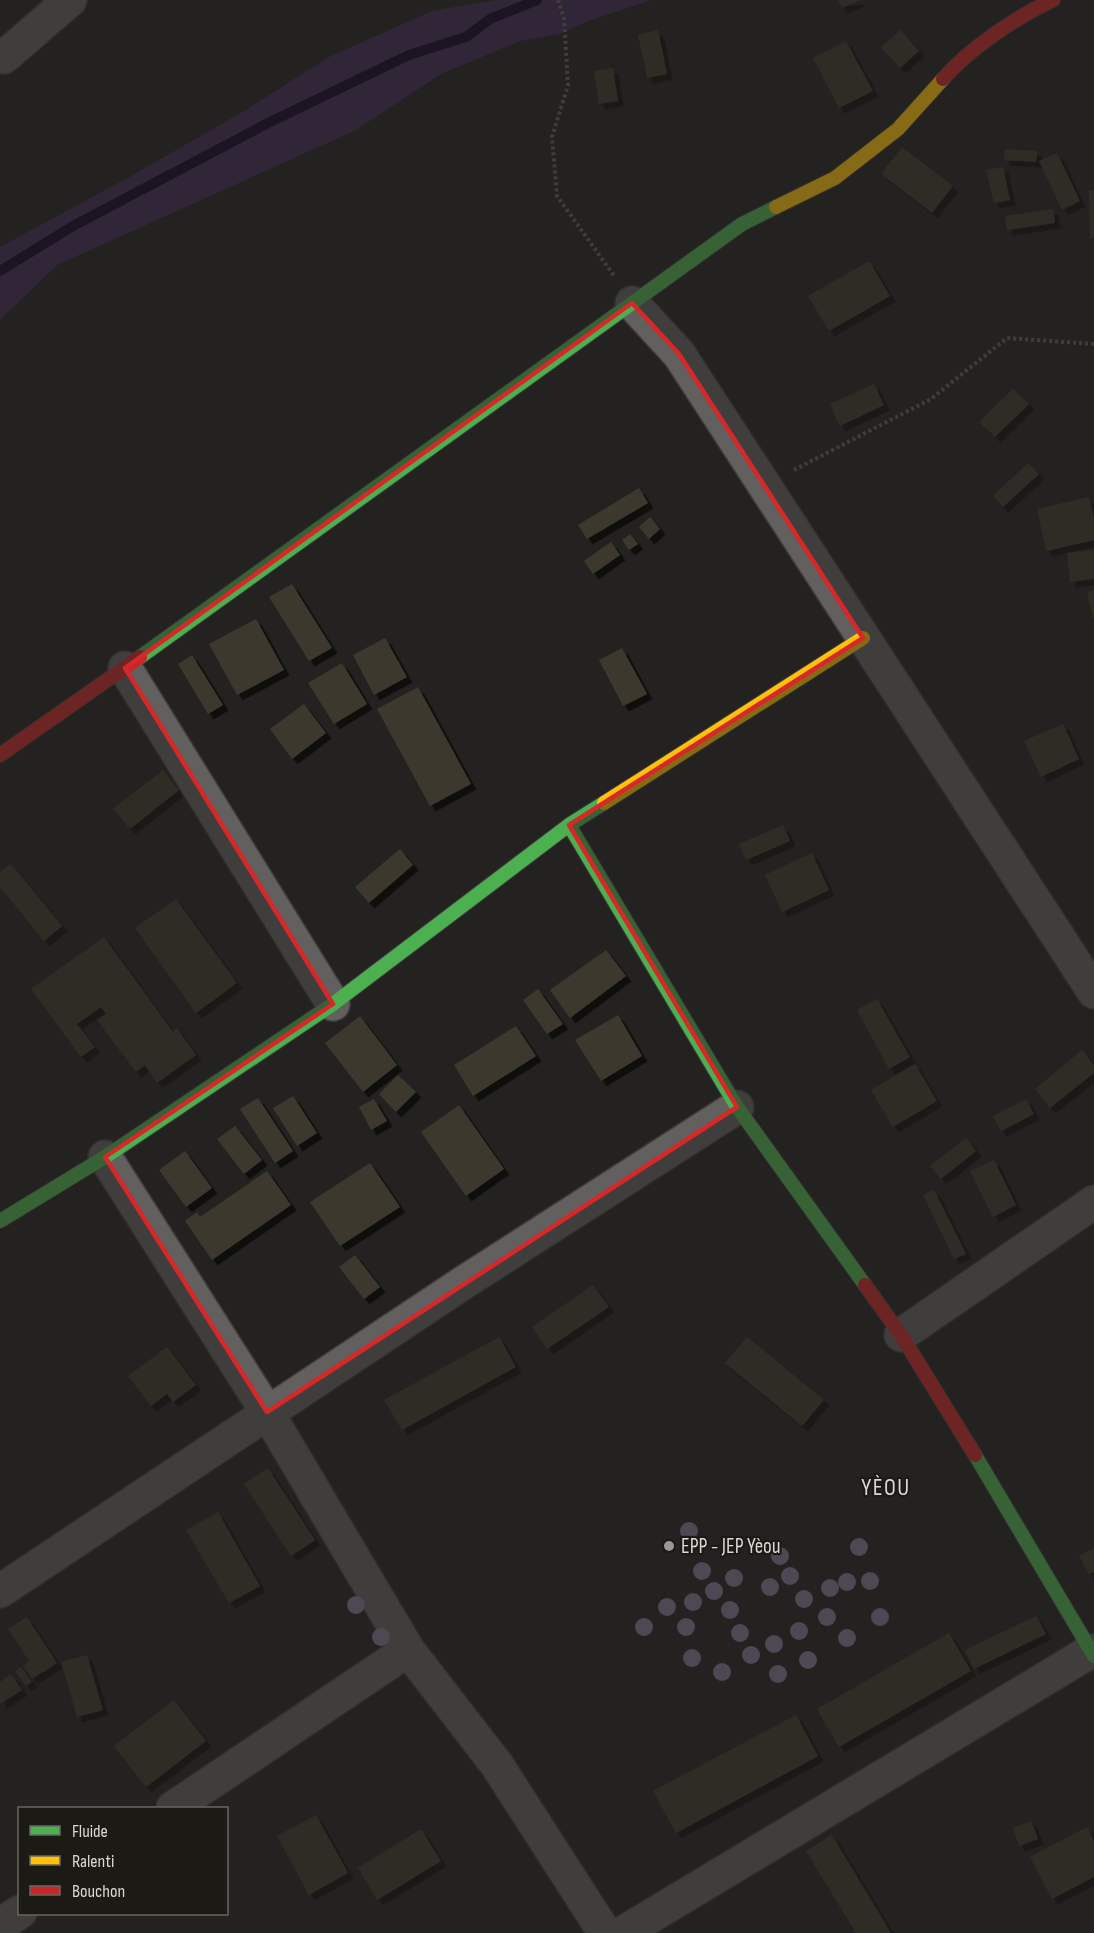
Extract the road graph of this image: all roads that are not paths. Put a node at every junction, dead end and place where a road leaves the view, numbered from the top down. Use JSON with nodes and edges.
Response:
{"nodes":[{"id":1,"x":70,"y":0,"type":"edge"},
{"id":2,"x":1053,"y":0,"type":"edge"},
{"id":3,"x":4,"y":57,"type":"dead end"},
{"id":4,"x":632,"y":303,"type":"junction"},
{"id":5,"x":863,"y":638,"type":"junction"},
{"id":6,"x":125,"y":668,"type":"junction"},
{"id":7,"x":0,"y":755,"type":"edge"},
{"id":8,"x":569,"y":825,"type":"junction"},
{"id":9,"x":1094,"y":992,"type":"edge"},
{"id":10,"x":333,"y":1004,"type":"junction"},
{"id":11,"x":737,"y":1107,"type":"junction"},
{"id":12,"x":105,"y":1157,"type":"junction"},
{"id":13,"x":1094,"y":1202,"type":"edge"},
{"id":14,"x":0,"y":1221,"type":"edge"},
{"id":15,"x":902,"y":1335,"type":"junction"},
{"id":16,"x":267,"y":1412,"type":"junction"},
{"id":17,"x":0,"y":1591,"type":"edge"},
{"id":18,"x":408,"y":1650,"type":"junction"},
{"id":19,"x":1093,"y":1652,"type":"edge"},
{"id":20,"x":176,"y":1807,"type":"edge"},
{"id":21,"x":18,"y":1913,"type":"edge"},
{"id":22,"x":0,"y":1925,"type":"edge"},
{"id":23,"x":605,"y":1933,"type":"edge"},
{"id":24,"x":623,"y":1933,"type":"edge"}],
"edges":[{"from":1,"to":3,"type":"street"},
{"from":2,"to":4,"type":"street"},
{"from":4,"to":5,"type":"street"},
{"from":4,"to":6,"type":"street"},
{"from":5,"to":8,"type":"street"},
{"from":5,"to":9,"type":"street"},
{"from":6,"to":7,"type":"street"},
{"from":6,"to":10,"type":"street"},
{"from":8,"to":10,"type":"street"},
{"from":8,"to":11,"type":"street"},
{"from":10,"to":12,"type":"street"},
{"from":11,"to":15,"type":"street"},
{"from":11,"to":16,"type":"street"},
{"from":12,"to":14,"type":"street"},
{"from":12,"to":16,"type":"street"},
{"from":13,"to":15,"type":"street"},
{"from":15,"to":19,"type":"street"},
{"from":16,"to":17,"type":"street"},
{"from":16,"to":18,"type":"street"},
{"from":18,"to":20,"type":"street"},
{"from":18,"to":23,"type":"street"},
{"from":19,"to":24,"type":"street"},
{"from":21,"to":22,"type":"street"}]}
